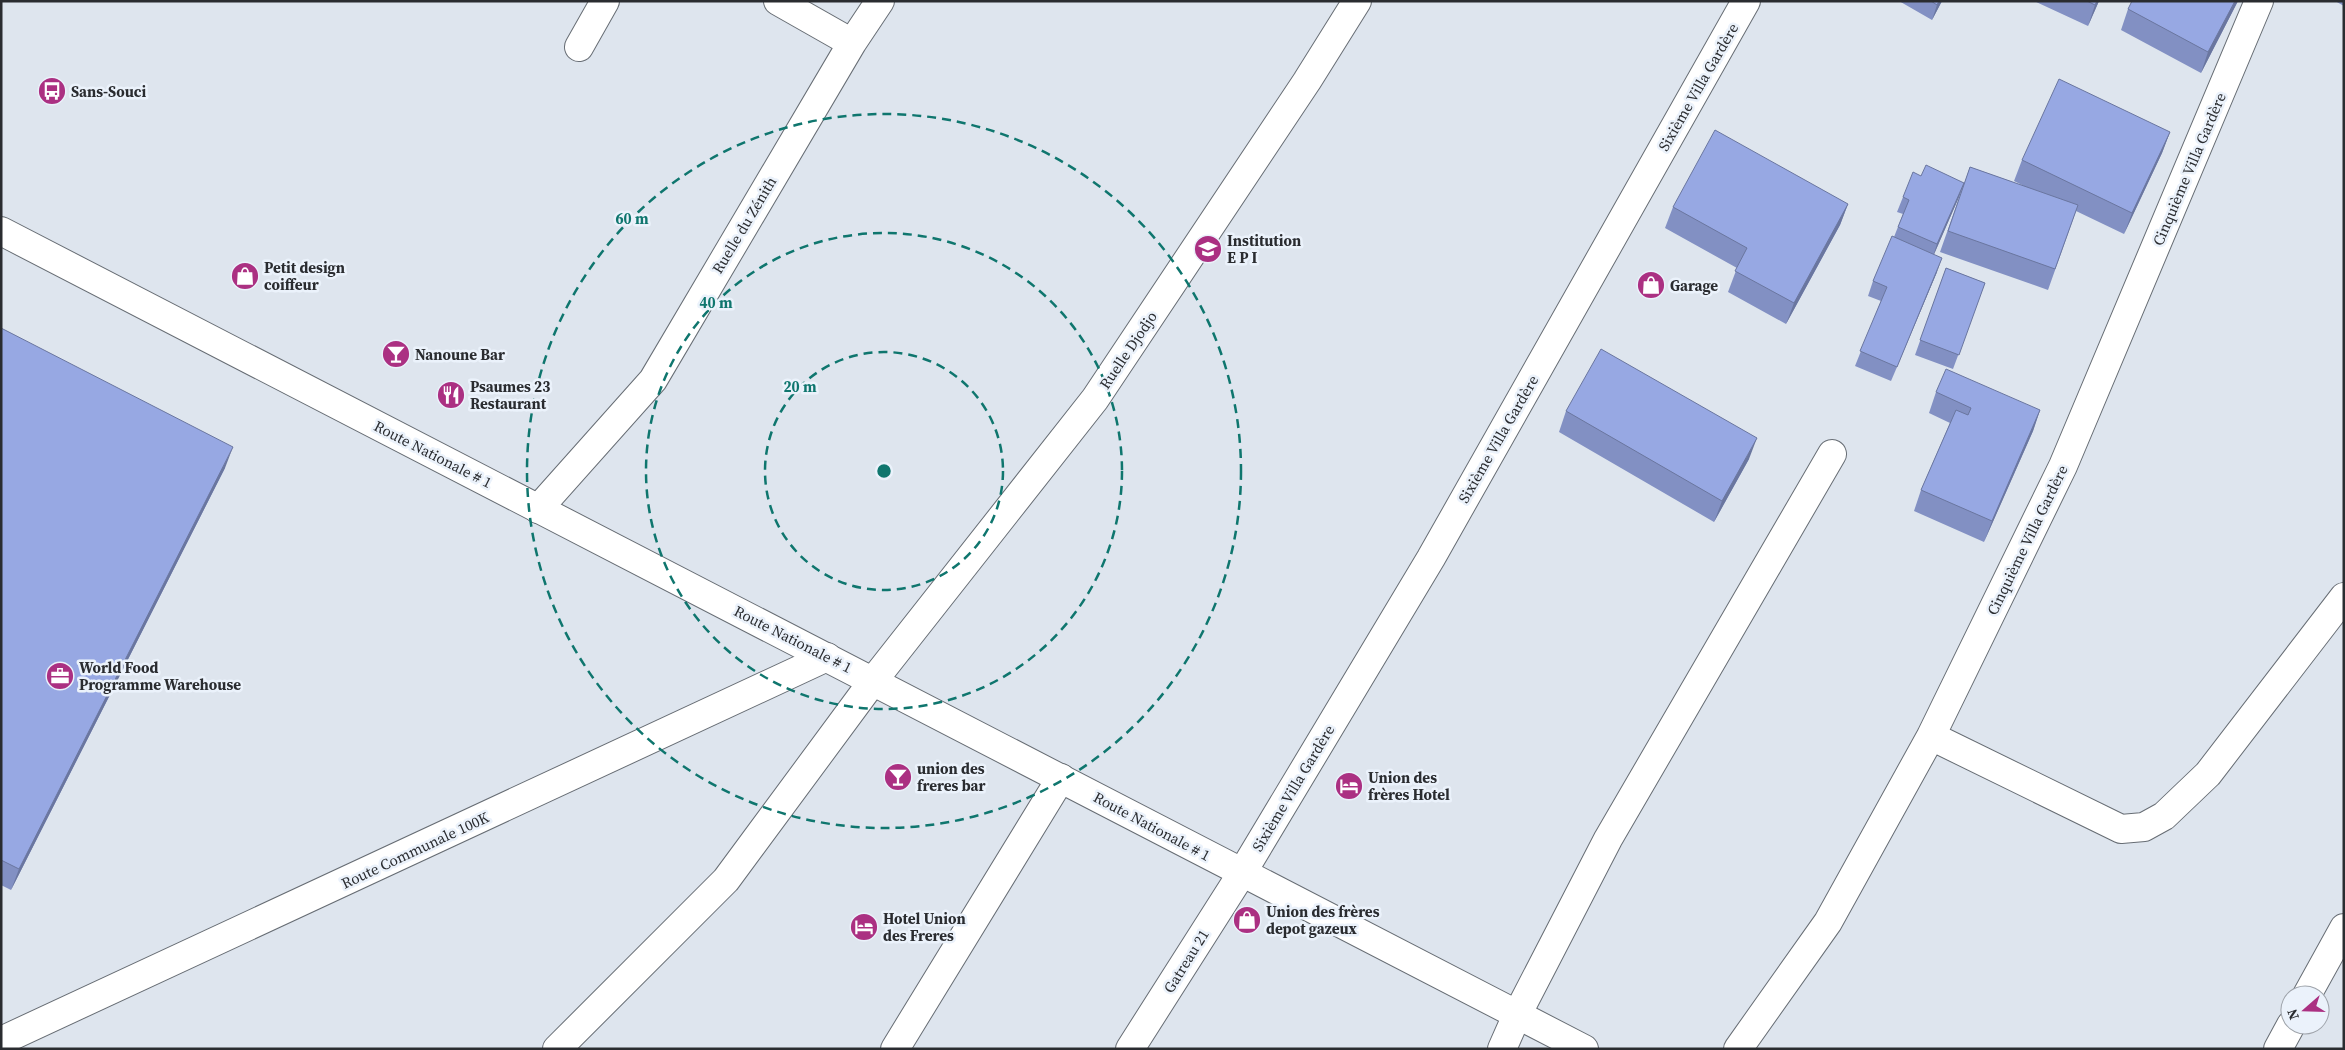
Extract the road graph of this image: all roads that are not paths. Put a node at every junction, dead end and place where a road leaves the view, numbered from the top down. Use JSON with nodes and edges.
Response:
{"nodes":[{"id":1,"x":605,"y":1,"type":"edge"},
{"id":2,"x":778,"y":1,"type":"edge"},
{"id":3,"x":880,"y":1,"type":"edge"},
{"id":4,"x":1357,"y":1,"type":"edge"},
{"id":5,"x":1746,"y":1,"type":"edge"},
{"id":6,"x":2259,"y":1,"type":"edge"},
{"id":7,"x":852,"y":43,"type":"junction"},
{"id":8,"x":579,"y":47,"type":"dead end"},
{"id":9,"x":1,"y":231,"type":"edge"},
{"id":10,"x":1832,"y":454,"type":"dead end"},
{"id":11,"x":538,"y":509,"type":"junction"},
{"id":12,"x":2344,"y":597,"type":"edge"},
{"id":13,"x":827,"y":657,"type":"junction"},
{"id":14,"x":873,"y":681,"type":"junction"},
{"id":15,"x":1931,"y":736,"type":"junction"},
{"id":16,"x":1060,"y":778,"type":"junction"},
{"id":17,"x":1242,"y":873,"type":"junction"},
{"id":18,"x":2344,"y":928,"type":"edge"},
{"id":19,"x":2313,"y":985,"type":"edge"},
{"id":20,"x":1517,"y":1014,"type":"junction"},
{"id":21,"x":2286,"y":1035,"type":"edge"},
{"id":22,"x":1,"y":1041,"type":"edge"},
{"id":23,"x":557,"y":1049,"type":"edge"},
{"id":24,"x":895,"y":1049,"type":"edge"},
{"id":25,"x":1130,"y":1049,"type":"edge"},
{"id":26,"x":1502,"y":1049,"type":"edge"},
{"id":27,"x":1584,"y":1049,"type":"edge"},
{"id":28,"x":1738,"y":1049,"type":"edge"},
{"id":29,"x":2278,"y":1049,"type":"edge"}],
"edges":[{"from":1,"to":8,"type":"street"},
{"from":2,"to":7,"type":"street"},
{"from":3,"to":7,"type":"street","name":"Ruelle du Zénith"},
{"from":4,"to":14,"type":"street","name":"Ruelle Djodjo"},
{"from":5,"to":17,"type":"street","name":"Sixième Villa Gardère"},
{"from":6,"to":15,"type":"street","name":"Cinquième Villa Gardère"},
{"from":7,"to":11,"type":"street","name":"Ruelle du Zénith"},
{"from":9,"to":11,"type":"street","name":"Route Nationale # 1"},
{"from":10,"to":20,"type":"street"},
{"from":11,"to":13,"type":"street","name":"Route Nationale # 1"},
{"from":12,"to":15,"type":"street"},
{"from":13,"to":14,"type":"street","name":"Route Nationale # 1"},
{"from":13,"to":22,"type":"street","name":"Route Communale 100K"},
{"from":14,"to":16,"type":"street","name":"Route Nationale # 1"},
{"from":14,"to":23,"type":"street","name":"Ruelle Djodjo"},
{"from":15,"to":28,"type":"street","name":"Cinquième Villa Gardère"},
{"from":16,"to":17,"type":"street","name":"Route Nationale # 1"},
{"from":16,"to":24,"type":"street"},
{"from":17,"to":20,"type":"street","name":"Route Nationale # 1"},
{"from":17,"to":25,"type":"street","name":"Gatreau 21"},
{"from":18,"to":19,"type":"street"},
{"from":20,"to":26,"type":"street"},
{"from":20,"to":27,"type":"street","name":"Route Nationale # 1"},
{"from":21,"to":29,"type":"street"}]}
